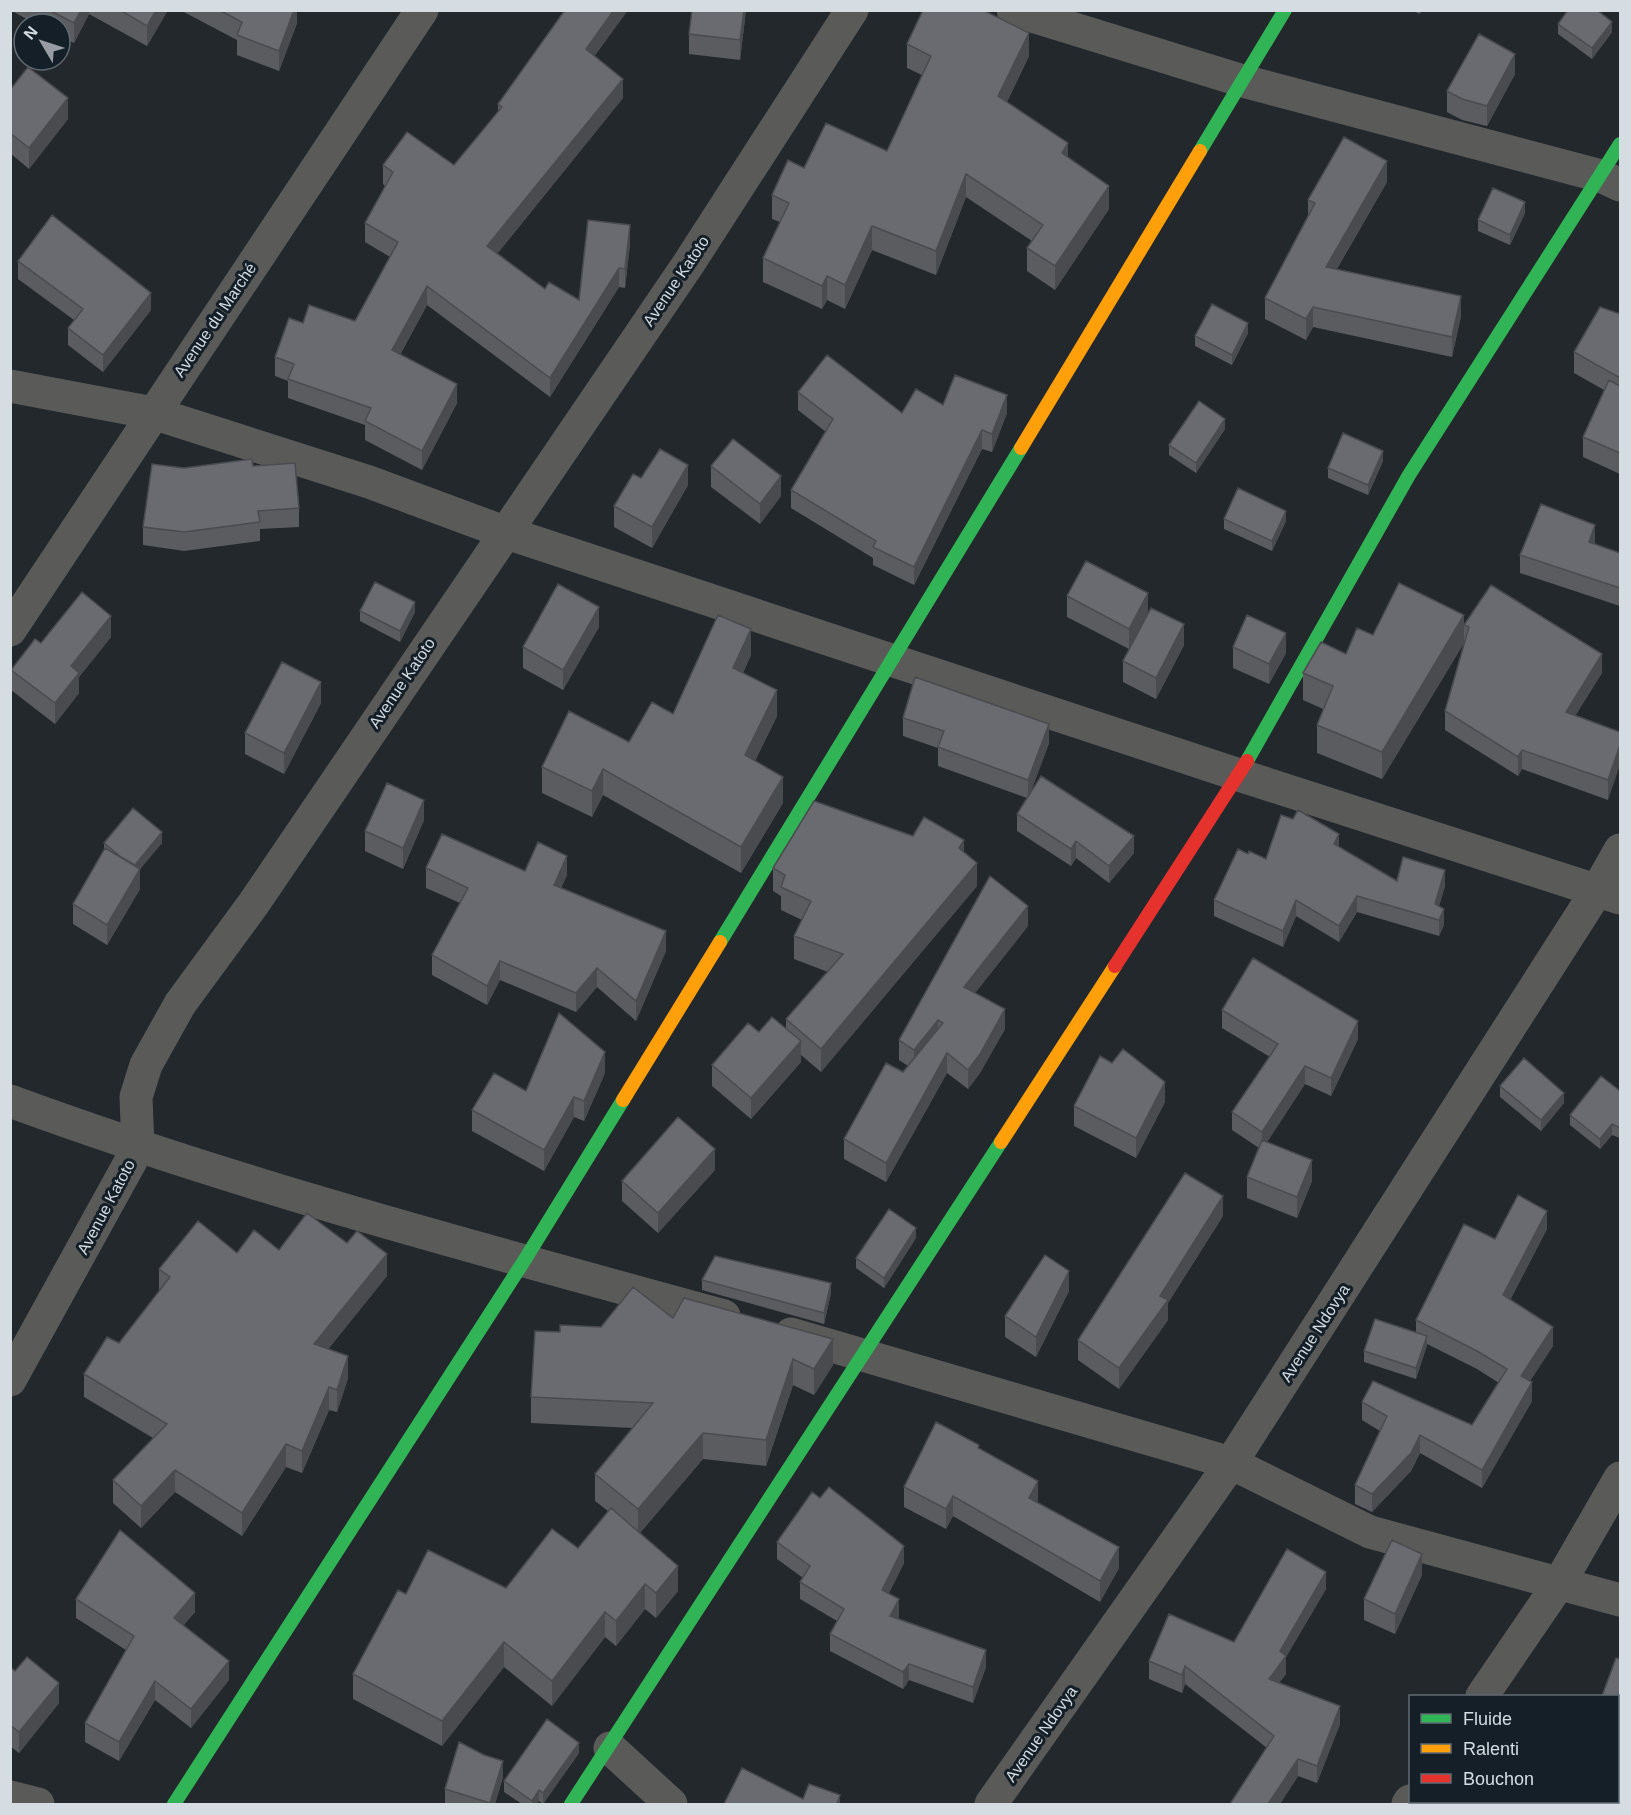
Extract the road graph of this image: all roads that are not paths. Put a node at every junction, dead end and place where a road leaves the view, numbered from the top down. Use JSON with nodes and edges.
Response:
{"nodes":[{"id":1,"x":422,"y":10,"type":"edge"},
{"id":2,"x":852,"y":10,"type":"edge"},
{"id":3,"x":1013,"y":10,"type":"edge"},
{"id":4,"x":1285,"y":10,"type":"edge"},
{"id":5,"x":1243,"y":81,"type":"junction"},
{"id":6,"x":1620,"y":144,"type":"edge"},
{"id":7,"x":1611,"y":180,"type":"edge"},
{"id":8,"x":10,"y":386,"type":"edge"},
{"id":9,"x":153,"y":413,"type":"junction"},
{"id":10,"x":504,"y":532,"type":"junction"},
{"id":11,"x":10,"y":630,"type":"edge"},
{"id":12,"x":894,"y":659,"type":"junction"},
{"id":13,"x":1239,"y":775,"type":"junction"},
{"id":14,"x":1620,"y":850,"type":"edge"},
{"id":15,"x":1609,"y":894,"type":"edge"},
{"id":16,"x":10,"y":1101,"type":"edge"},
{"id":17,"x":138,"y":1148,"type":"junction"},
{"id":18,"x":524,"y":1261,"type":"junction"},
{"id":19,"x":862,"y":1354,"type":"junction"},
{"id":20,"x":10,"y":1380,"type":"edge"},
{"id":21,"x":1232,"y":1463,"type":"junction"},
{"id":22,"x":1620,"y":1478,"type":"edge"},
{"id":23,"x":1560,"y":1582,"type":"junction"},
{"id":24,"x":1620,"y":1600,"type":"edge"},
{"id":25,"x":1483,"y":1695,"type":"edge"},
{"id":26,"x":610,"y":1748,"type":"junction"},
{"id":27,"x":10,"y":1797,"type":"edge"},
{"id":28,"x":38,"y":1804,"type":"edge"},
{"id":29,"x":174,"y":1804,"type":"edge"},
{"id":30,"x":571,"y":1804,"type":"edge"},
{"id":31,"x":671,"y":1804,"type":"edge"},
{"id":32,"x":991,"y":1804,"type":"edge"}],
"edges":[{"from":1,"to":9,"type":"street","name":"Avenue du Marché"},
{"from":2,"to":10,"type":"street","name":"Avenue Katoto"},
{"from":3,"to":5,"type":"street"},
{"from":4,"to":5,"type":"street"},
{"from":5,"to":7,"type":"street"},
{"from":5,"to":12,"type":"street"},
{"from":6,"to":7,"type":"street"},
{"from":7,"to":13,"type":"street"},
{"from":8,"to":9,"type":"street"},
{"from":9,"to":10,"type":"street"},
{"from":9,"to":11,"type":"street","name":"Avenue du Marché"},
{"from":10,"to":12,"type":"street"},
{"from":10,"to":17,"type":"street","name":"Avenue Katoto"},
{"from":12,"to":13,"type":"street"},
{"from":12,"to":18,"type":"street"},
{"from":13,"to":15,"type":"street"},
{"from":13,"to":19,"type":"street"},
{"from":14,"to":15,"type":"street","name":"Avenue Ndovya"},
{"from":15,"to":21,"type":"street","name":"Avenue Ndovya"},
{"from":16,"to":17,"type":"street"},
{"from":17,"to":18,"type":"street"},
{"from":17,"to":20,"type":"street","name":"Avenue Katoto"},
{"from":18,"to":19,"type":"street"},
{"from":18,"to":29,"type":"street"},
{"from":19,"to":21,"type":"street"},
{"from":19,"to":26,"type":"street"},
{"from":21,"to":23,"type":"street"},
{"from":21,"to":32,"type":"street","name":"Avenue Ndovya"},
{"from":22,"to":23,"type":"street"},
{"from":23,"to":24,"type":"street"},
{"from":23,"to":25,"type":"street"},
{"from":26,"to":30,"type":"street"},
{"from":26,"to":31,"type":"street"},
{"from":27,"to":28,"type":"street"}]}
